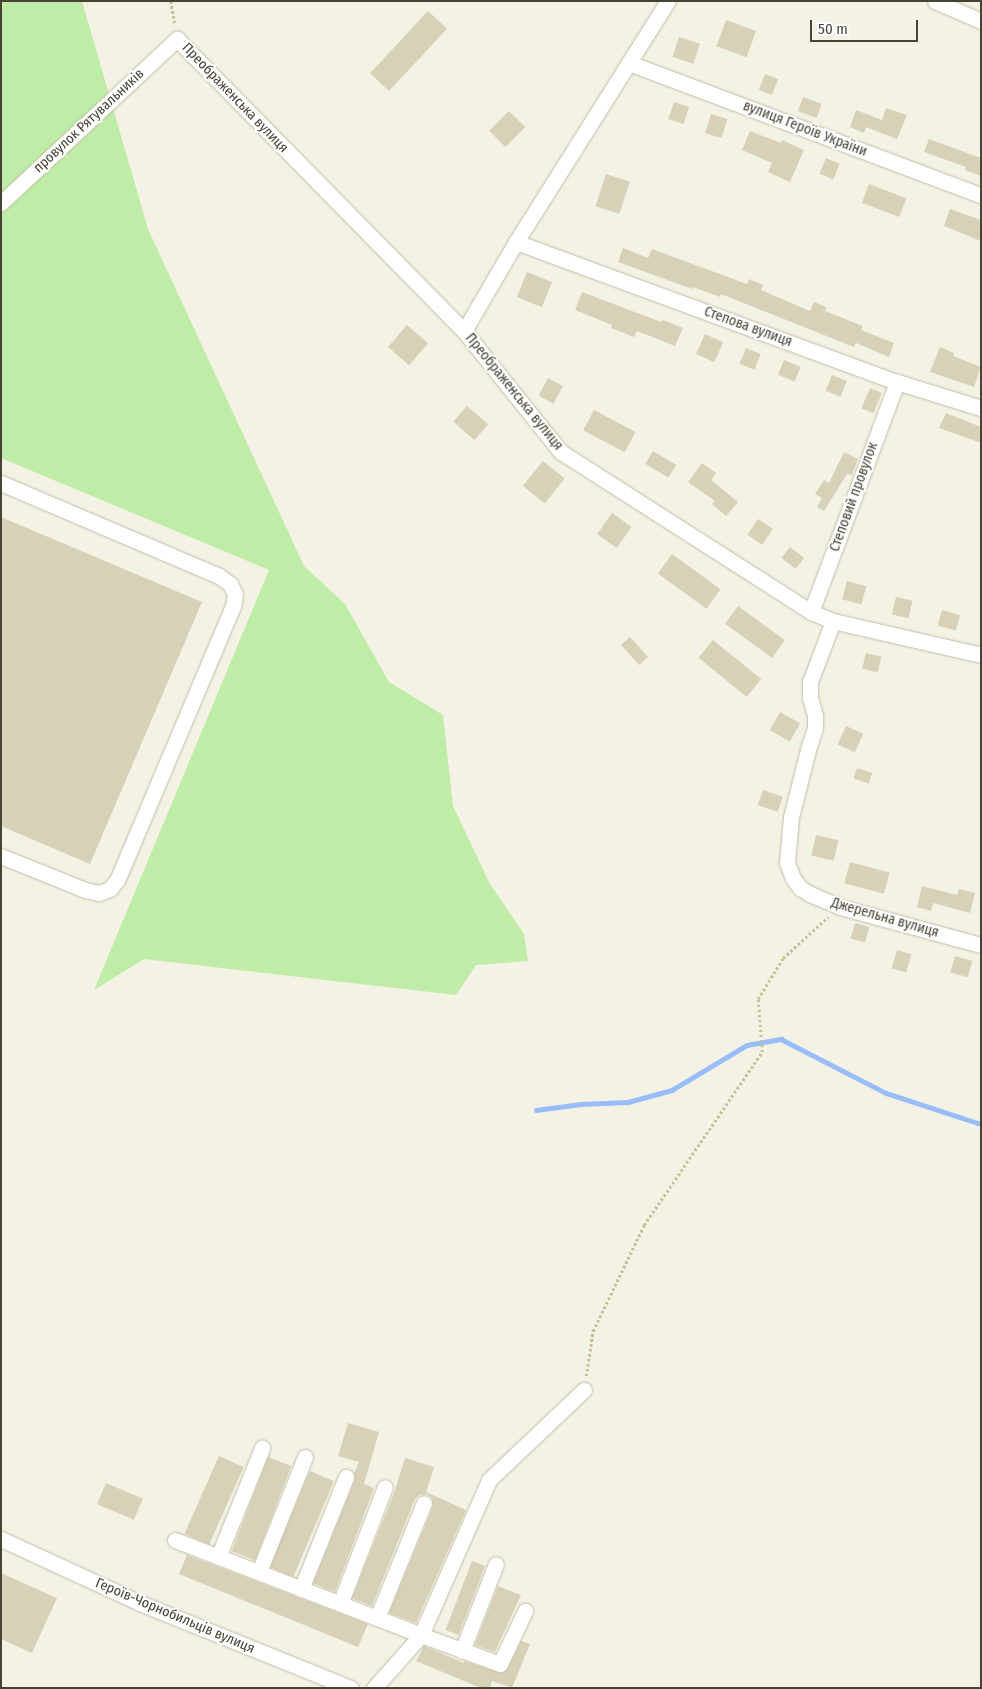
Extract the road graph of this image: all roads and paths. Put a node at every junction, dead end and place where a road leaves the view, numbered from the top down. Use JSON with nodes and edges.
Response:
{"nodes":[{"id":1,"x":171,"y":1,"type":"edge"},
{"id":2,"x":668,"y":1,"type":"edge"},
{"id":3,"x":935,"y":1,"type":"edge"},
{"id":4,"x":981,"y":21,"type":"edge"},
{"id":5,"x":177,"y":39,"type":"junction"},
{"id":6,"x":629,"y":63,"type":"junction"},
{"id":7,"x":981,"y":195,"type":"edge"},
{"id":8,"x":1,"y":202,"type":"edge"},
{"id":9,"x":516,"y":242,"type":"junction"},
{"id":10,"x":464,"y":331,"type":"junction"},
{"id":11,"x":897,"y":382,"type":"junction"},
{"id":12,"x":981,"y":408,"type":"edge"},
{"id":13,"x":1,"y":484,"type":"edge"},
{"id":14,"x":811,"y":612,"type":"junction"},
{"id":15,"x":833,"y":621,"type":"junction"},
{"id":16,"x":981,"y":655,"type":"edge"},
{"id":17,"x":1,"y":856,"type":"edge"},
{"id":18,"x":840,"y":907,"type":"junction"},
{"id":19,"x":981,"y":945,"type":"edge"},
{"id":20,"x":584,"y":1390,"type":"joint"},
{"id":21,"x":262,"y":1448,"type":"dead end"},
{"id":22,"x":305,"y":1457,"type":"dead end"},
{"id":23,"x":346,"y":1477,"type":"dead end"},
{"id":24,"x":385,"y":1486,"type":"dead end"},
{"id":25,"x":424,"y":1503,"type":"dead end"},
{"id":26,"x":1,"y":1539,"type":"edge"},
{"id":27,"x":175,"y":1540,"type":"dead end"},
{"id":28,"x":218,"y":1557,"type":"junction"},
{"id":29,"x":496,"y":1564,"type":"dead end"},
{"id":30,"x":259,"y":1572,"type":"junction"},
{"id":31,"x":301,"y":1589,"type":"junction"},
{"id":32,"x":340,"y":1604,"type":"junction"},
{"id":33,"x":525,"y":1611,"type":"dead end"},
{"id":34,"x":377,"y":1618,"type":"junction"},
{"id":35,"x":421,"y":1635,"type":"junction"},
{"id":36,"x":462,"y":1651,"type":"junction"},
{"id":37,"x":350,"y":1688,"type":"edge"},
{"id":38,"x":374,"y":1688,"type":"edge"}],
"edges":[{"from":1,"to":5,"type":"path"},
{"from":2,"to":6,"type":"street"},
{"from":3,"to":4,"type":"street"},
{"from":5,"to":8,"type":"street","name":"провулок Рятувальників"},
{"from":5,"to":10,"type":"street","name":"Преображенська вулиця"},
{"from":6,"to":7,"type":"street","name":"вулиця Героїв України"},
{"from":6,"to":9,"type":"street"},
{"from":9,"to":10,"type":"street"},
{"from":9,"to":11,"type":"street","name":"Степова вулиця"},
{"from":10,"to":14,"type":"street","name":"Преображенська вулиця"},
{"from":11,"to":12,"type":"street","name":"Степова вулиця"},
{"from":11,"to":14,"type":"street","name":"Степовий провулок"},
{"from":13,"to":17,"type":"street"},
{"from":14,"to":15,"type":"street","name":"Преображенська вулиця"},
{"from":15,"to":16,"type":"street","name":"Преображенська вулиця"},
{"from":15,"to":18,"type":"street","name":"Джерельна вулиця"},
{"from":18,"to":19,"type":"street","name":"Джерельна вулиця"},
{"from":18,"to":20,"type":"path"},
{"from":20,"to":35,"type":"street"},
{"from":21,"to":28,"type":"street"},
{"from":22,"to":30,"type":"street"},
{"from":23,"to":31,"type":"street"},
{"from":24,"to":32,"type":"street"},
{"from":25,"to":34,"type":"street"},
{"from":26,"to":37,"type":"street","name":"Героїв-Чорнобильців вулиця"},
{"from":27,"to":28,"type":"street"},
{"from":28,"to":30,"type":"street"},
{"from":29,"to":36,"type":"street"},
{"from":30,"to":31,"type":"street"},
{"from":31,"to":32,"type":"street"},
{"from":32,"to":34,"type":"street"},
{"from":33,"to":36,"type":"street"},
{"from":34,"to":35,"type":"street"},
{"from":35,"to":36,"type":"street"},
{"from":35,"to":38,"type":"street"}]}
